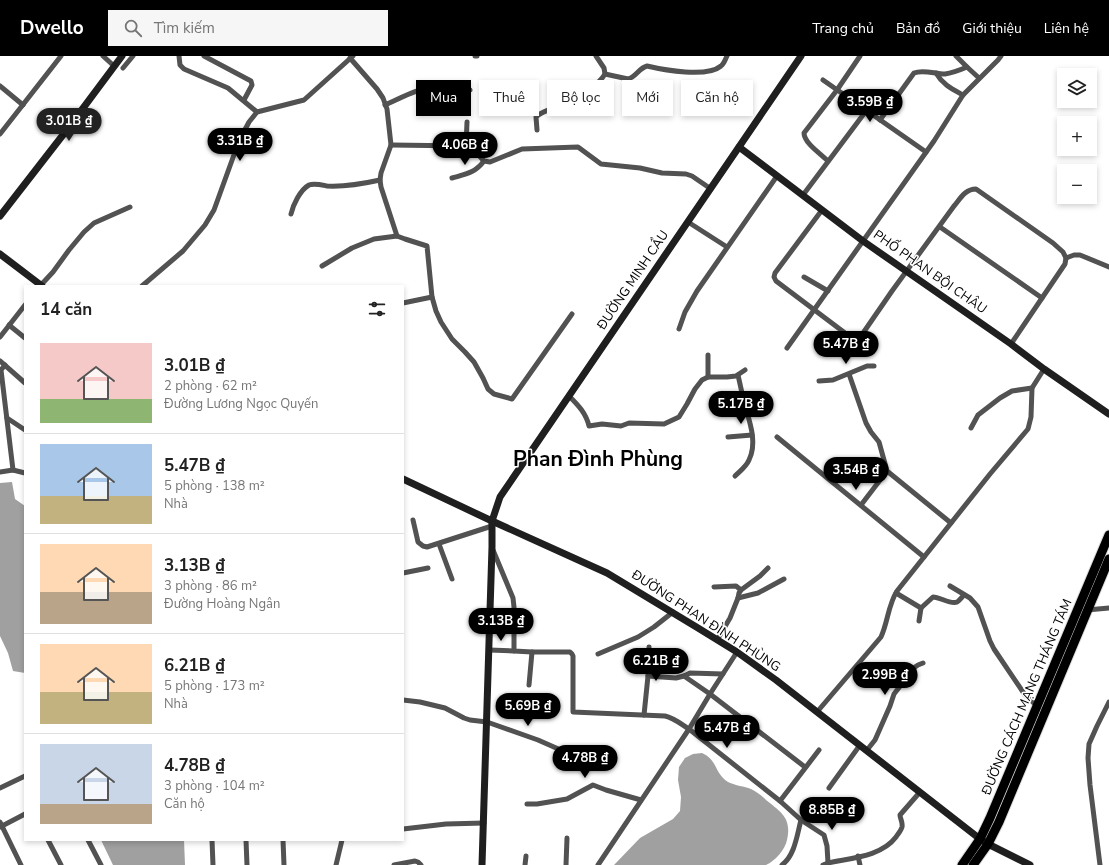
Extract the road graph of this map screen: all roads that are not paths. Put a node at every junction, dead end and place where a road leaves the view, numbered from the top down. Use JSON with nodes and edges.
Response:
{"nodes":[{"id":1,"x":60,"y":56,"type":"edge"},
{"id":2,"x":103,"y":56,"type":"edge"},
{"id":3,"x":122,"y":56,"type":"edge"},
{"id":4,"x":132,"y":56,"type":"edge"},
{"id":5,"x":179,"y":56,"type":"edge"},
{"id":6,"x":204,"y":56,"type":"edge"},
{"id":7,"x":596,"y":56,"type":"edge"},
{"id":8,"x":727,"y":56,"type":"edge"},
{"id":9,"x":801,"y":56,"type":"edge"},
{"id":10,"x":860,"y":56,"type":"edge"},
{"id":11,"x":956,"y":56,"type":"edge"},
{"id":12,"x":1001,"y":56,"type":"edge"},
{"id":13,"x":352,"y":57,"type":"edge"},
{"id":14,"x":114,"y":66,"type":"junction"},
{"id":15,"x":967,"y":67,"type":"junction"},
{"id":16,"x":123,"y":68,"type":"dead end"},
{"id":17,"x":936,"y":73,"type":"junction"},
{"id":18,"x":605,"y":74,"type":"junction"},
{"id":19,"x":979,"y":78,"type":"junction"},
{"id":20,"x":823,"y":80,"type":"dead end"},
{"id":21,"x":0,"y":86,"type":"edge"},
{"id":22,"x":837,"y":90,"type":"junction"},
{"id":23,"x":416,"y":92,"type":"edge"},
{"id":24,"x":963,"y":95,"type":"junction"},
{"id":25,"x":244,"y":100,"type":"junction"},
{"id":26,"x":23,"y":105,"type":"junction"},
{"id":27,"x":385,"y":105,"type":"junction"},
{"id":28,"x":866,"y":110,"type":"junction"},
{"id":29,"x":257,"y":112,"type":"junction"},
{"id":30,"x":880,"y":120,"type":"junction"},
{"id":31,"x":467,"y":122,"type":"dead end"},
{"id":32,"x":537,"y":130,"type":"dead end"},
{"id":33,"x":0,"y":134,"type":"edge"},
{"id":34,"x":391,"y":145,"type":"junction"},
{"id":35,"x":466,"y":146,"type":"junction"},
{"id":36,"x":739,"y":147,"type":"junction"},
{"id":37,"x":926,"y":152,"type":"junction"},
{"id":38,"x":828,"y":161,"type":"junction"},
{"id":39,"x":484,"y":162,"type":"junction"},
{"id":40,"x":777,"y":176,"type":"junction"},
{"id":41,"x":452,"y":178,"type":"dead end"},
{"id":42,"x":380,"y":180,"type":"junction"},
{"id":43,"x":711,"y":188,"type":"junction"},
{"id":44,"x":803,"y":195,"type":"junction"},
{"id":45,"x":130,"y":207,"type":"dead end"},
{"id":46,"x":822,"y":210,"type":"junction"},
{"id":47,"x":291,"y":214,"type":"dead end"},
{"id":48,"x":0,"y":216,"type":"edge"},
{"id":49,"x":688,"y":222,"type":"junction"},
{"id":50,"x":940,"y":227,"type":"junction"},
{"id":51,"x":397,"y":236,"type":"junction"},
{"id":52,"x":863,"y":241,"type":"junction"},
{"id":53,"x":727,"y":247,"type":"junction"},
{"id":54,"x":0,"y":254,"type":"edge"},
{"id":55,"x":1066,"y":258,"type":"junction"},
{"id":56,"x":322,"y":266,"type":"dead end"},
{"id":57,"x":1109,"y":267,"type":"edge"},
{"id":58,"x":907,"y":272,"type":"junction"},
{"id":59,"x":804,"y":277,"type":"dead end"},
{"id":60,"x":40,"y":285,"type":"edge"},
{"id":61,"x":42,"y":285,"type":"edge"},
{"id":62,"x":143,"y":285,"type":"edge"},
{"id":63,"x":828,"y":291,"type":"junction"},
{"id":64,"x":432,"y":297,"type":"junction"},
{"id":65,"x":1042,"y":298,"type":"junction"},
{"id":66,"x":404,"y":303,"type":"edge"},
{"id":67,"x":24,"y":306,"type":"edge"},
{"id":68,"x":814,"y":310,"type":"junction"},
{"id":69,"x":572,"y":314,"type":"dead end"},
{"id":70,"x":9,"y":325,"type":"junction"},
{"id":71,"x":679,"y":329,"type":"dead end"},
{"id":72,"x":0,"y":337,"type":"edge"},
{"id":73,"x":24,"y":337,"type":"edge"},
{"id":74,"x":1011,"y":344,"type":"junction"},
{"id":75,"x":787,"y":348,"type":"dead end"},
{"id":76,"x":708,"y":354,"type":"dead end"},
{"id":77,"x":2,"y":363,"type":"edge"},
{"id":78,"x":874,"y":366,"type":"dead end"},
{"id":79,"x":1044,"y":369,"type":"junction"},
{"id":80,"x":0,"y":370,"type":"edge"},
{"id":81,"x":745,"y":370,"type":"dead end"},
{"id":82,"x":849,"y":374,"type":"junction"},
{"id":83,"x":738,"y":375,"type":"junction"},
{"id":84,"x":708,"y":377,"type":"junction"},
{"id":85,"x":24,"y":382,"type":"edge"},
{"id":86,"x":819,"y":382,"type":"dead end"},
{"id":87,"x":1032,"y":388,"type":"junction"},
{"id":88,"x":569,"y":396,"type":"junction"},
{"id":89,"x":1109,"y":414,"type":"edge"},
{"id":90,"x":7,"y":418,"type":"junction"},
{"id":91,"x":971,"y":428,"type":"dead end"},
{"id":92,"x":24,"y":429,"type":"edge"},
{"id":93,"x":752,"y":434,"type":"junction"},
{"id":94,"x":728,"y":437,"type":"dead end"},
{"id":95,"x":777,"y":438,"type":"dead end"},
{"id":96,"x":13,"y":470,"type":"junction"},
{"id":97,"x":887,"y":471,"type":"junction"},
{"id":98,"x":0,"y":472,"type":"edge"},
{"id":99,"x":24,"y":473,"type":"edge"},
{"id":100,"x":735,"y":476,"type":"dead end"},
{"id":101,"x":404,"y":480,"type":"edge"},
{"id":102,"x":861,"y":506,"type":"junction"},
{"id":103,"x":413,"y":520,"type":"dead end"},
{"id":104,"x":951,"y":523,"type":"junction"},
{"id":105,"x":492,"y":524,"type":"junction"},
{"id":106,"x":1109,"y":535,"type":"edge"},
{"id":107,"x":439,"y":544,"type":"junction"},
{"id":108,"x":492,"y":547,"type":"junction"},
{"id":109,"x":924,"y":557,"type":"junction"},
{"id":110,"x":1109,"y":559,"type":"edge"},
{"id":111,"x":428,"y":568,"type":"dead end"},
{"id":112,"x":768,"y":568,"type":"dead end"},
{"id":113,"x":404,"y":573,"type":"edge"},
{"id":114,"x":452,"y":579,"type":"dead end"},
{"id":115,"x":784,"y":579,"type":"dead end"},
{"id":116,"x":950,"y":586,"type":"dead end"},
{"id":117,"x":714,"y":587,"type":"dead end"},
{"id":118,"x":741,"y":590,"type":"junction"},
{"id":119,"x":896,"y":593,"type":"junction"},
{"id":120,"x":964,"y":595,"type":"junction"},
{"id":121,"x":738,"y":598,"type":"junction"},
{"id":122,"x":920,"y":608,"type":"junction"},
{"id":123,"x":1109,"y":608,"type":"edge"},
{"id":124,"x":1083,"y":609,"type":"junction"},
{"id":125,"x":673,"y":612,"type":"junction"},
{"id":126,"x":919,"y":621,"type":"dead end"},
{"id":127,"x":717,"y":640,"type":"junction"},
{"id":128,"x":649,"y":647,"type":"dead end"},
{"id":129,"x":489,"y":650,"type":"junction"},
{"id":130,"x":514,"y":651,"type":"junction"},
{"id":131,"x":532,"y":652,"type":"junction"},
{"id":132,"x":737,"y":652,"type":"junction"},
{"id":133,"x":598,"y":654,"type":"dead end"},
{"id":134,"x":923,"y":663,"type":"dead end"},
{"id":135,"x":722,"y":674,"type":"junction"},
{"id":136,"x":648,"y":676,"type":"junction"},
{"id":137,"x":684,"y":676,"type":"junction"},
{"id":138,"x":529,"y":685,"type":"dead end"},
{"id":139,"x":710,"y":694,"type":"junction"},
{"id":140,"x":404,"y":700,"type":"edge"},
{"id":141,"x":1109,"y":702,"type":"edge"},
{"id":142,"x":1037,"y":706,"type":"junction"},
{"id":143,"x":817,"y":712,"type":"junction"},
{"id":144,"x":644,"y":715,"type":"junction"},
{"id":145,"x":487,"y":722,"type":"junction"},
{"id":146,"x":689,"y":729,"type":"junction"},
{"id":147,"x":860,"y":746,"type":"junction"},
{"id":148,"x":819,"y":750,"type":"dead end"},
{"id":149,"x":867,"y":750,"type":"junction"},
{"id":150,"x":562,"y":751,"type":"dead end"},
{"id":151,"x":805,"y":767,"type":"junction"},
{"id":152,"x":24,"y":776,"type":"edge"},
{"id":153,"x":0,"y":788,"type":"edge"},
{"id":154,"x":830,"y":788,"type":"dead end"},
{"id":155,"x":920,"y":792,"type":"junction"},
{"id":156,"x":642,"y":800,"type":"junction"},
{"id":157,"x":780,"y":801,"type":"junction"},
{"id":158,"x":527,"y":804,"type":"dead end"},
{"id":159,"x":24,"y":814,"type":"edge"},
{"id":160,"x":801,"y":820,"type":"junction"},
{"id":161,"x":484,"y":824,"type":"junction"},
{"id":162,"x":1,"y":825,"type":"edge"},
{"id":163,"x":404,"y":829,"type":"edge"},
{"id":164,"x":567,"y":838,"type":"dead end"},
{"id":165,"x":49,"y":841,"type":"edge"},
{"id":166,"x":89,"y":841,"type":"edge"},
{"id":167,"x":212,"y":841,"type":"edge"},
{"id":168,"x":246,"y":841,"type":"edge"},
{"id":169,"x":283,"y":841,"type":"edge"},
{"id":170,"x":342,"y":841,"type":"edge"},
{"id":171,"x":984,"y":841,"type":"junction"},
{"id":172,"x":526,"y":856,"type":"dead end"},
{"id":173,"x":858,"y":856,"type":"junction"},
{"id":174,"x":825,"y":864,"type":"edge"},
{"id":175,"x":21,"y":865,"type":"edge"},
{"id":176,"x":61,"y":865,"type":"edge"},
{"id":177,"x":101,"y":865,"type":"edge"},
{"id":178,"x":213,"y":865,"type":"edge"},
{"id":179,"x":247,"y":865,"type":"edge"},
{"id":180,"x":284,"y":865,"type":"edge"},
{"id":181,"x":336,"y":865,"type":"edge"},
{"id":182,"x":394,"y":865,"type":"edge"},
{"id":183,"x":421,"y":865,"type":"edge"},
{"id":184,"x":482,"y":865,"type":"edge"},
{"id":185,"x":525,"y":865,"type":"edge"},
{"id":186,"x":566,"y":865,"type":"edge"},
{"id":187,"x":598,"y":865,"type":"edge"},
{"id":188,"x":782,"y":865,"type":"edge"},
{"id":189,"x":860,"y":865,"type":"edge"},
{"id":190,"x":962,"y":865,"type":"edge"},
{"id":191,"x":973,"y":865,"type":"edge"},
{"id":192,"x":1030,"y":865,"type":"edge"},
{"id":193,"x":1100,"y":865,"type":"edge"}],
"edges":[{"from":1,"to":26,"type":"street"},
{"from":2,"to":14,"type":"street"},
{"from":3,"to":14,"type":"street"},
{"from":4,"to":16,"type":"street"},
{"from":5,"to":25,"type":"street"},
{"from":6,"to":25,"type":"street"},
{"from":7,"to":18,"type":"street"},
{"from":8,"to":18,"type":"street"},
{"from":9,"to":36,"type":"street","name":"ĐƯỜNG MINH CẦU"},
{"from":10,"to":22,"type":"street"},
{"from":11,"to":15,"type":"street"},
{"from":12,"to":19,"type":"street"},
{"from":13,"to":27,"type":"street"},
{"from":13,"to":29,"type":"street"},
{"from":14,"to":48,"type":"street"},
{"from":15,"to":17,"type":"street"},
{"from":15,"to":19,"type":"street"},
{"from":17,"to":24,"type":"street"},
{"from":17,"to":30,"type":"street"},
{"from":18,"to":32,"type":"street"},
{"from":19,"to":24,"type":"street"},
{"from":20,"to":22,"type":"street"},
{"from":21,"to":26,"type":"street"},
{"from":22,"to":28,"type":"street"},
{"from":22,"to":38,"type":"street"},
{"from":23,"to":27,"type":"street"},
{"from":24,"to":37,"type":"street"},
{"from":25,"to":29,"type":"street"},
{"from":26,"to":33,"type":"street"},
{"from":27,"to":34,"type":"street"},
{"from":28,"to":30,"type":"street"},
{"from":28,"to":38,"type":"street"},
{"from":29,"to":62,"type":"street"},
{"from":30,"to":37,"type":"street"},
{"from":31,"to":35,"type":"street"},
{"from":34,"to":35,"type":"street"},
{"from":34,"to":42,"type":"street"},
{"from":35,"to":39,"type":"street"},
{"from":36,"to":40,"type":"street","name":"PHỐ PHAN BỘI CHÂU"},
{"from":36,"to":43,"type":"street","name":"ĐƯỜNG MINH CẦU"},
{"from":37,"to":52,"type":"street"},
{"from":38,"to":44,"type":"street"},
{"from":39,"to":41,"type":"street"},
{"from":39,"to":43,"type":"street"},
{"from":40,"to":44,"type":"street","name":"PHỐ PHAN BỘI CHÂU"},
{"from":40,"to":53,"type":"street"},
{"from":42,"to":47,"type":"street"},
{"from":42,"to":51,"type":"street"},
{"from":43,"to":49,"type":"street","name":"ĐƯỜNG MINH CẦU"},
{"from":44,"to":46,"type":"street","name":"PHỐ PHAN BỘI CHÂU"},
{"from":45,"to":61,"type":"street"},
{"from":46,"to":52,"type":"street","name":"PHỐ PHAN BỘI CHÂU"},
{"from":46,"to":68,"type":"street"},
{"from":49,"to":53,"type":"street"},
{"from":49,"to":88,"type":"street","name":"ĐƯỜNG MINH CẦU"},
{"from":50,"to":55,"type":"street"},
{"from":50,"to":58,"type":"street"},
{"from":50,"to":65,"type":"street"},
{"from":51,"to":56,"type":"street"},
{"from":51,"to":64,"type":"street"},
{"from":52,"to":58,"type":"street","name":"PHỐ PHAN BỘI CHÂU"},
{"from":52,"to":63,"type":"street"},
{"from":53,"to":71,"type":"street"},
{"from":54,"to":60,"type":"street"},
{"from":55,"to":57,"type":"street"},
{"from":55,"to":65,"type":"street"},
{"from":58,"to":68,"type":"street"},
{"from":58,"to":74,"type":"street","name":"PHỐ PHAN BỘI CHÂU"},
{"from":59,"to":63,"type":"street"},
{"from":63,"to":68,"type":"street"},
{"from":64,"to":66,"type":"street"},
{"from":64,"to":69,"type":"street"},
{"from":65,"to":74,"type":"street"},
{"from":67,"to":70,"type":"street"},
{"from":68,"to":75,"type":"street"},
{"from":70,"to":72,"type":"street"},
{"from":70,"to":73,"type":"street"},
{"from":74,"to":79,"type":"street","name":"PHỐ PHAN BỘI CHÂU"},
{"from":76,"to":84,"type":"street"},
{"from":77,"to":80,"type":"street"},
{"from":77,"to":85,"type":"street"},
{"from":78,"to":82,"type":"street"},
{"from":79,"to":87,"type":"street"},
{"from":79,"to":89,"type":"street","name":"PHỐ PHAN BỘI CHÂU"},
{"from":80,"to":90,"type":"street"},
{"from":81,"to":83,"type":"street"},
{"from":82,"to":86,"type":"street"},
{"from":82,"to":97,"type":"street"},
{"from":83,"to":84,"type":"street"},
{"from":83,"to":93,"type":"street"},
{"from":84,"to":88,"type":"street"},
{"from":87,"to":91,"type":"street"},
{"from":87,"to":104,"type":"street"},
{"from":88,"to":105,"type":"street","name":"ĐƯỜNG MINH CẦU"},
{"from":90,"to":92,"type":"street"},
{"from":90,"to":96,"type":"street"},
{"from":93,"to":94,"type":"street"},
{"from":93,"to":100,"type":"street"},
{"from":95,"to":102,"type":"street"},
{"from":96,"to":98,"type":"street"},
{"from":96,"to":99,"type":"street"},
{"from":97,"to":102,"type":"street"},
{"from":97,"to":104,"type":"street"},
{"from":101,"to":105,"type":"street","name":"ĐƯỜNG PHAN ĐÌNH PHÙNG"},
{"from":102,"to":109,"type":"street"},
{"from":103,"to":107,"type":"street"},
{"from":104,"to":109,"type":"street"},
{"from":105,"to":107,"type":"street"},
{"from":105,"to":108,"type":"street","name":"ĐƯỜNG MINH CẦU"},
{"from":105,"to":125,"type":"street","name":"ĐƯỜNG PHAN ĐÌNH PHÙNG"},
{"from":106,"to":124,"type":"highway","name":"ĐƯỜNG CÁCH MẠNG THÁNG TÁM"},
{"from":107,"to":114,"type":"street"},
{"from":108,"to":129,"type":"street","name":"ĐƯỜNG MINH CẦU"},
{"from":108,"to":130,"type":"street"},
{"from":109,"to":119,"type":"street"},
{"from":110,"to":124,"type":"highway","name":"ĐƯỜNG CÁCH MẠNG THÁNG TÁM"},
{"from":111,"to":113,"type":"street"},
{"from":112,"to":118,"type":"street"},
{"from":115,"to":121,"type":"street"},
{"from":116,"to":120,"type":"street"},
{"from":117,"to":118,"type":"street"},
{"from":118,"to":121,"type":"street"},
{"from":119,"to":122,"type":"street"},
{"from":119,"to":143,"type":"street"},
{"from":120,"to":122,"type":"street"},
{"from":120,"to":142,"type":"street"},
{"from":121,"to":127,"type":"street"},
{"from":122,"to":126,"type":"street"},
{"from":123,"to":124,"type":"street"},
{"from":124,"to":142,"type":"highway","name":"ĐƯỜNG CÁCH MẠNG THÁNG TÁM"},
{"from":124,"to":171,"type":"highway","name":"ĐƯỜNG CÁCH MẠNG THÁNG TÁM"},
{"from":125,"to":127,"type":"street","name":"ĐƯỜNG PHAN ĐÌNH PHÙNG"},
{"from":125,"to":133,"type":"street"},
{"from":127,"to":132,"type":"street","name":"ĐƯỜNG PHAN ĐÌNH PHÙNG"},
{"from":128,"to":136,"type":"street"},
{"from":129,"to":130,"type":"street"},
{"from":129,"to":145,"type":"street","name":"ĐƯỜNG MINH CẦU"},
{"from":130,"to":131,"type":"street"},
{"from":131,"to":138,"type":"street"},
{"from":131,"to":144,"type":"street"},
{"from":132,"to":135,"type":"street"},
{"from":132,"to":143,"type":"street","name":"ĐƯỜNG PHAN ĐÌNH PHÙNG"},
{"from":134,"to":149,"type":"street"},
{"from":135,"to":137,"type":"street"},
{"from":135,"to":139,"type":"street"},
{"from":136,"to":137,"type":"street"},
{"from":136,"to":144,"type":"street"},
{"from":137,"to":139,"type":"street"},
{"from":139,"to":146,"type":"street"},
{"from":139,"to":151,"type":"street"},
{"from":140,"to":145,"type":"street"},
{"from":141,"to":193,"type":"street"},
{"from":142,"to":171,"type":"highway","name":"ĐƯỜNG CÁCH MẠNG THÁNG TÁM"},
{"from":143,"to":147,"type":"street","name":"ĐƯỜNG PHAN ĐÌNH PHÙNG"},
{"from":144,"to":146,"type":"street"},
{"from":145,"to":150,"type":"street"},
{"from":145,"to":161,"type":"street","name":"ĐƯỜNG MINH CẦU"},
{"from":146,"to":156,"type":"street"},
{"from":146,"to":157,"type":"street"},
{"from":147,"to":149,"type":"street","name":"ĐƯỜNG PHAN ĐÌNH PHÙNG"},
{"from":147,"to":154,"type":"street"},
{"from":148,"to":151,"type":"street"},
{"from":149,"to":155,"type":"street","name":"ĐƯỜNG PHAN ĐÌNH PHÙNG"},
{"from":151,"to":157,"type":"street"},
{"from":152,"to":153,"type":"street"},
{"from":155,"to":171,"type":"street","name":"ĐƯỜNG PHAN ĐÌNH PHÙNG"},
{"from":155,"to":173,"type":"street"},
{"from":156,"to":158,"type":"street"},
{"from":156,"to":187,"type":"street"},
{"from":157,"to":160,"type":"street"},
{"from":159,"to":162,"type":"street"},
{"from":160,"to":174,"type":"street"},
{"from":160,"to":188,"type":"street"},
{"from":161,"to":163,"type":"street"},
{"from":161,"to":184,"type":"street","name":"ĐƯỜNG MINH CẦU"},
{"from":162,"to":175,"type":"street"},
{"from":164,"to":186,"type":"street"},
{"from":165,"to":176,"type":"street"},
{"from":166,"to":177,"type":"street"},
{"from":167,"to":178,"type":"street"},
{"from":168,"to":179,"type":"street"},
{"from":169,"to":180,"type":"street"},
{"from":170,"to":181,"type":"street"},
{"from":171,"to":190,"type":"highway","name":"ĐƯỜNG CÁCH MẠNG THÁNG TÁM"},
{"from":171,"to":191,"type":"highway","name":"ĐƯỜNG CÁCH MẠNG THÁNG TÁM"},
{"from":171,"to":192,"type":"street","name":"ĐƯỜNG PHAN ĐÌNH PHÙNG"},
{"from":172,"to":185,"type":"street"},
{"from":173,"to":174,"type":"street"},
{"from":173,"to":189,"type":"street"},
{"from":182,"to":183,"type":"street"}]}
